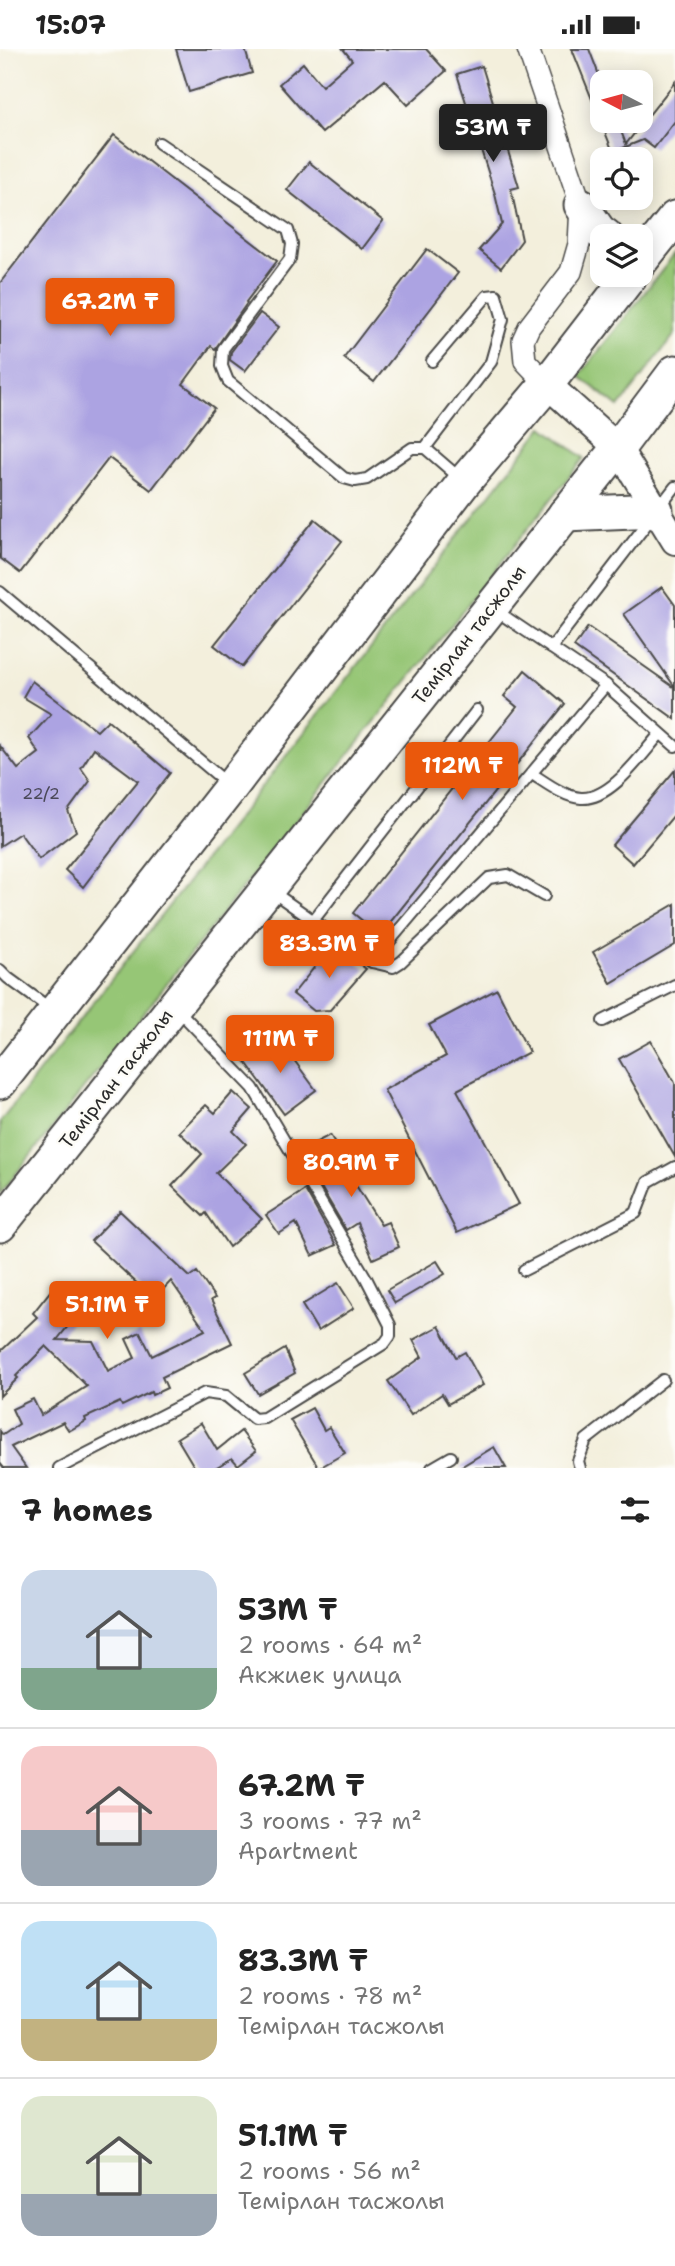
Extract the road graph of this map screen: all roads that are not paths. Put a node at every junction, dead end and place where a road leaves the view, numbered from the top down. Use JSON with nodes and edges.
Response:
{"nodes":[{"id":1,"x":528,"y":49,"type":"edge"},
{"id":2,"x":159,"y":143,"type":"dead end"},
{"id":3,"x":580,"y":205,"type":"junction"},
{"id":4,"x":675,"y":218,"type":"edge"},
{"id":5,"x":594,"y":224,"type":"edge"},
{"id":6,"x":653,"y":242,"type":"edge"},
{"id":7,"x":622,"y":287,"type":"edge"},
{"id":8,"x":432,"y":361,"type":"dead end"},
{"id":9,"x":674,"y":377,"type":"edge"},
{"id":10,"x":547,"y":384,"type":"junction"},
{"id":11,"x":618,"y":447,"type":"junction"},
{"id":12,"x":425,"y":448,"type":"junction"},
{"id":13,"x":464,"y":482,"type":"junction"},
{"id":14,"x":663,"y":503,"type":"edge"},
{"id":15,"x":565,"y":514,"type":"junction"},
{"id":16,"x":675,"y":541,"type":"edge"},
{"id":17,"x":0,"y":592,"type":"edge"},
{"id":18,"x":491,"y":607,"type":"junction"},
{"id":19,"x":551,"y":648,"type":"junction"},
{"id":20,"x":606,"y":685,"type":"junction"},
{"id":21,"x":477,"y":710,"type":"dead end"},
{"id":22,"x":660,"y":734,"type":"junction"},
{"id":23,"x":675,"y":746,"type":"edge"},
{"id":24,"x":531,"y":773,"type":"junction"},
{"id":25,"x":231,"y":787,"type":"junction"},
{"id":26,"x":268,"y":889,"type":"junction"},
{"id":27,"x":544,"y":896,"type":"dead end"},
{"id":28,"x":312,"y":922,"type":"junction"},
{"id":29,"x":372,"y":962,"type":"junction"},
{"id":30,"x":0,"y":970,"type":"edge"},
{"id":31,"x":675,"y":985,"type":"edge"},
{"id":32,"x":174,"y":1006,"type":"junction"},
{"id":33,"x":55,"y":1012,"type":"junction"},
{"id":34,"x":603,"y":1021,"type":"dead end"},
{"id":35,"x":0,"y":1082,"type":"edge"},
{"id":36,"x":675,"y":1167,"type":"edge"},
{"id":37,"x":0,"y":1225,"type":"edge"},
{"id":38,"x":524,"y":1270,"type":"dead end"},
{"id":39,"x":663,"y":1380,"type":"dead end"},
{"id":40,"x":451,"y":1457,"type":"dead end"},
{"id":41,"x":59,"y":1468,"type":"edge"},
{"id":42,"x":432,"y":1468,"type":"edge"},
{"id":43,"x":580,"y":1468,"type":"edge"}],
"edges":[{"from":1,"to":3,"type":"street"},
{"from":2,"to":12,"type":"lane"},
{"from":3,"to":5,"type":"main road"},
{"from":3,"to":10,"type":"street"},
{"from":4,"to":6,"type":"main road"},
{"from":7,"to":10,"type":"main road"},
{"from":8,"to":12,"type":"lane"},
{"from":9,"to":11,"type":"main road","name":"Темірлан тасжолы"},
{"from":10,"to":11,"type":"street"},
{"from":10,"to":13,"type":"main road"},
{"from":11,"to":14,"type":"street"},
{"from":11,"to":15,"type":"main road","name":"Темірлан тасжолы"},
{"from":12,"to":13,"type":"lane"},
{"from":13,"to":25,"type":"main road"},
{"from":14,"to":15,"type":"main road"},
{"from":14,"to":16,"type":"street"},
{"from":14,"to":19,"type":"lane"},
{"from":15,"to":18,"type":"main road","name":"Темірлан тасжолы"},
{"from":17,"to":25,"type":"lane"},
{"from":18,"to":19,"type":"lane"},
{"from":18,"to":26,"type":"main road","name":"Темірлан тасжолы"},
{"from":19,"to":20,"type":"lane"},
{"from":20,"to":22,"type":"lane"},
{"from":20,"to":24,"type":"lane"},
{"from":21,"to":28,"type":"lane"},
{"from":22,"to":23,"type":"lane"},
{"from":22,"to":24,"type":"lane"},
{"from":24,"to":29,"type":"lane"},
{"from":25,"to":33,"type":"main road"},
{"from":26,"to":28,"type":"lane"},
{"from":26,"to":32,"type":"main road","name":"Темірлан тасжолы"},
{"from":27,"to":29,"type":"lane"},
{"from":28,"to":29,"type":"lane"},
{"from":30,"to":33,"type":"lane"},
{"from":31,"to":34,"type":"lane"},
{"from":32,"to":37,"type":"main road","name":"Темірлан тасжолы"},
{"from":32,"to":41,"type":"lane"},
{"from":33,"to":35,"type":"main road"},
{"from":36,"to":38,"type":"lane"},
{"from":39,"to":43,"type":"lane"},
{"from":40,"to":42,"type":"lane"}]}
